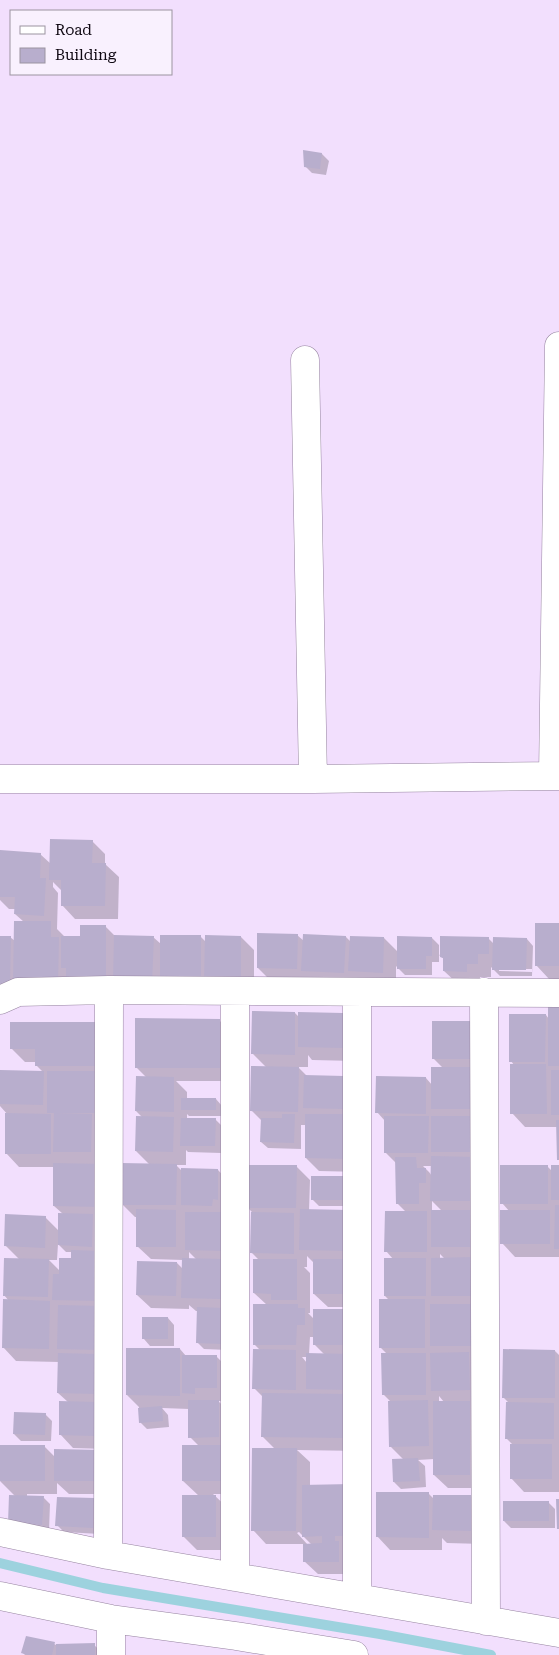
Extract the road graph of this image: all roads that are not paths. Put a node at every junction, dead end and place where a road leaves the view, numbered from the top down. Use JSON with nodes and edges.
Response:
{"nodes":[{"id":1,"x":559,"y":346,"type":"edge"},
{"id":2,"x":305,"y":360,"type":"dead end"},
{"id":3,"x":556,"y":776,"type":"edge"},
{"id":4,"x":0,"y":779,"type":"edge"},
{"id":5,"x":313,"y":779,"type":"junction"},
{"id":6,"x":109,"y":990,"type":"junction"},
{"id":7,"x":234,"y":991,"type":"junction"},
{"id":8,"x":356,"y":992,"type":"junction"},
{"id":9,"x":484,"y":992,"type":"junction"},
{"id":10,"x":559,"y":993,"type":"edge"},
{"id":11,"x":0,"y":1000,"type":"edge"},
{"id":12,"x":0,"y":1532,"type":"edge"},
{"id":13,"x":108,"y":1555,"type":"junction"},
{"id":14,"x":234,"y":1577,"type":"junction"},
{"id":15,"x":0,"y":1596,"type":"edge"},
{"id":16,"x":357,"y":1598,"type":"junction"},
{"id":17,"x":111,"y":1619,"type":"junction"},
{"id":18,"x":486,"y":1621,"type":"junction"},
{"id":19,"x":559,"y":1634,"type":"edge"},
{"id":20,"x":236,"y":1646,"type":"edge"},
{"id":21,"x":111,"y":1655,"type":"edge"},
{"id":22,"x":354,"y":1655,"type":"edge"}],
"edges":[{"from":1,"to":3,"type":"street"},
{"from":2,"to":5,"type":"street"},
{"from":3,"to":5,"type":"street"},
{"from":4,"to":5,"type":"street"},
{"from":6,"to":7,"type":"street"},
{"from":6,"to":11,"type":"street"},
{"from":6,"to":13,"type":"street"},
{"from":7,"to":8,"type":"street"},
{"from":7,"to":14,"type":"street"},
{"from":8,"to":9,"type":"street"},
{"from":8,"to":16,"type":"street"},
{"from":9,"to":10,"type":"street"},
{"from":9,"to":18,"type":"street"},
{"from":12,"to":13,"type":"street"},
{"from":13,"to":14,"type":"street"},
{"from":14,"to":16,"type":"street"},
{"from":15,"to":17,"type":"street"},
{"from":16,"to":18,"type":"street"},
{"from":17,"to":20,"type":"street"},
{"from":17,"to":21,"type":"street"},
{"from":18,"to":19,"type":"street"},
{"from":20,"to":22,"type":"street"}]}
